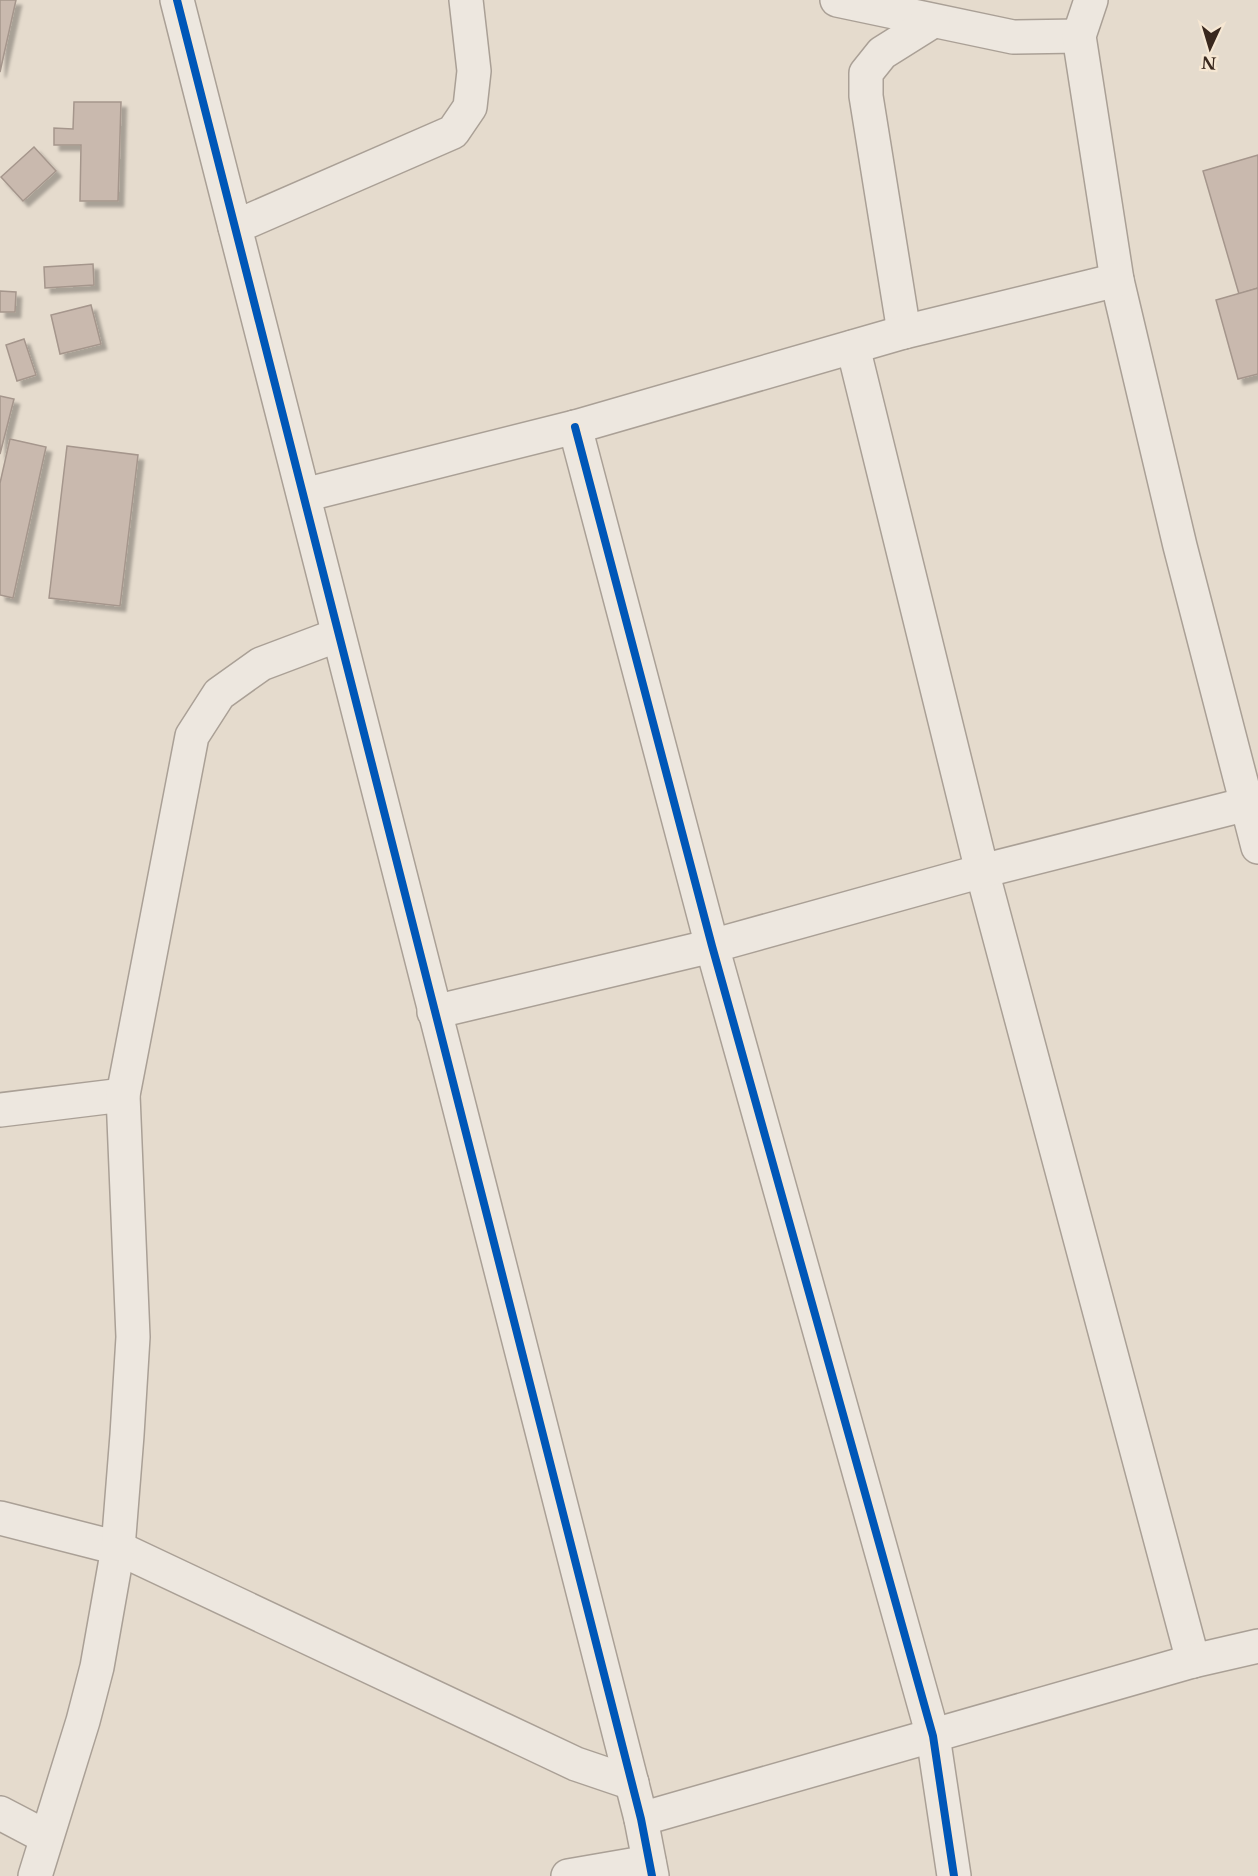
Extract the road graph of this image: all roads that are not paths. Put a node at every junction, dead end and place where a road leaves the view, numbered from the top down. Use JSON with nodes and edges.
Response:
{"nodes":[{"id":1,"x":177,"y":0,"type":"edge"},
{"id":2,"x":466,"y":0,"type":"edge"},
{"id":3,"x":837,"y":0,"type":"edge"},
{"id":4,"x":1091,"y":0,"type":"edge"},
{"id":5,"x":933,"y":21,"type":"junction"},
{"id":6,"x":1079,"y":36,"type":"junction"},
{"id":7,"x":235,"y":227,"type":"junction"},
{"id":8,"x":1117,"y":280,"type":"junction"},
{"id":9,"x":904,"y":332,"type":"junction"},
{"id":10,"x":853,"y":347,"type":"junction"},
{"id":11,"x":575,"y":428,"type":"junction"},
{"id":12,"x":304,"y":495,"type":"junction"},
{"id":13,"x":338,"y":635,"type":"junction"},
{"id":14,"x":1247,"y":804,"type":"junction"},
{"id":15,"x":1258,"y":847,"type":"edge"},
{"id":16,"x":982,"y":872,"type":"junction"},
{"id":17,"x":712,"y":946,"type":"junction"},
{"id":18,"x":434,"y":1011,"type":"junction"},
{"id":19,"x":123,"y":1095,"type":"junction"},
{"id":20,"x":0,"y":1110,"type":"edge"},
{"id":21,"x":0,"y":1518,"type":"edge"},
{"id":22,"x":118,"y":1548,"type":"junction"},
{"id":23,"x":1258,"y":1646,"type":"edge"},
{"id":24,"x":1193,"y":1661,"type":"junction"},
{"id":25,"x":933,"y":1736,"type":"junction"},
{"id":26,"x":632,"y":1783,"type":"junction"},
{"id":27,"x":0,"y":1813,"type":"edge"},
{"id":28,"x":641,"y":1819,"type":"junction"},
{"id":29,"x":46,"y":1837,"type":"junction"},
{"id":30,"x":651,"y":1869,"type":"edge"},
{"id":31,"x":36,"y":1876,"type":"edge"},
{"id":32,"x":568,"y":1876,"type":"edge"},
{"id":33,"x":954,"y":1876,"type":"edge"}],
"edges":[{"from":1,"to":7,"type":"street"},
{"from":2,"to":7,"type":"street"},
{"from":3,"to":5,"type":"street"},
{"from":4,"to":6,"type":"street"},
{"from":5,"to":6,"type":"street"},
{"from":5,"to":9,"type":"street"},
{"from":6,"to":8,"type":"street"},
{"from":7,"to":12,"type":"street"},
{"from":8,"to":9,"type":"street"},
{"from":8,"to":14,"type":"street"},
{"from":9,"to":10,"type":"street"},
{"from":10,"to":11,"type":"street"},
{"from":10,"to":16,"type":"street"},
{"from":11,"to":12,"type":"street"},
{"from":11,"to":17,"type":"street"},
{"from":12,"to":13,"type":"street"},
{"from":13,"to":18,"type":"street"},
{"from":13,"to":19,"type":"street"},
{"from":14,"to":15,"type":"street"},
{"from":14,"to":16,"type":"street"},
{"from":16,"to":17,"type":"street"},
{"from":16,"to":24,"type":"street"},
{"from":17,"to":18,"type":"street"},
{"from":17,"to":25,"type":"street"},
{"from":18,"to":26,"type":"street"},
{"from":19,"to":20,"type":"street"},
{"from":19,"to":22,"type":"street"},
{"from":21,"to":22,"type":"street"},
{"from":22,"to":26,"type":"street"},
{"from":22,"to":29,"type":"street"},
{"from":23,"to":24,"type":"street"},
{"from":24,"to":25,"type":"street"},
{"from":25,"to":28,"type":"street"},
{"from":25,"to":33,"type":"street"},
{"from":26,"to":28,"type":"street"},
{"from":27,"to":29,"type":"street"},
{"from":28,"to":30,"type":"street"},
{"from":29,"to":31,"type":"street"},
{"from":30,"to":32,"type":"street"}]}
